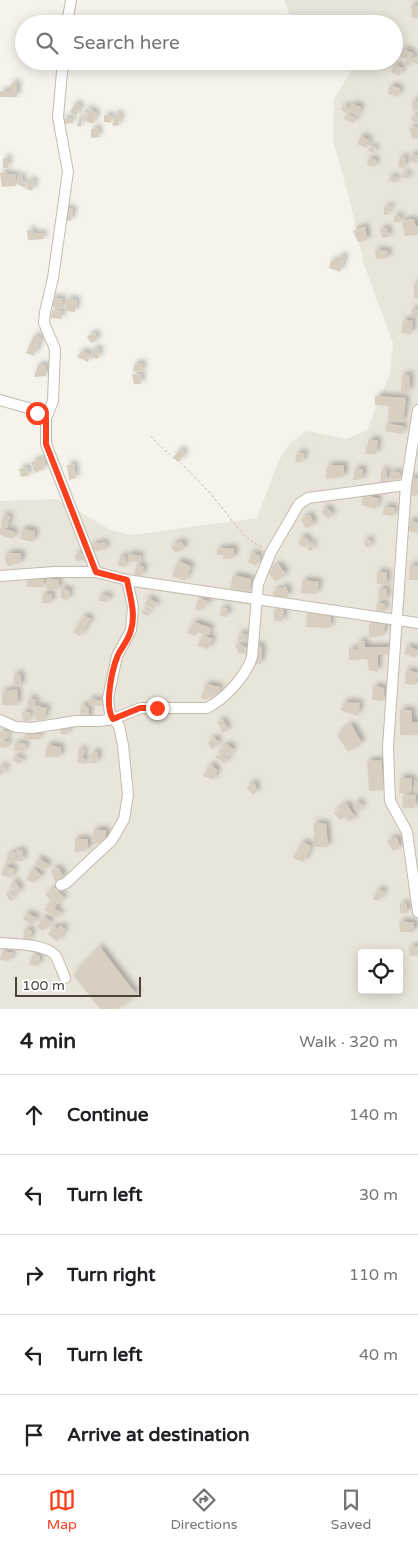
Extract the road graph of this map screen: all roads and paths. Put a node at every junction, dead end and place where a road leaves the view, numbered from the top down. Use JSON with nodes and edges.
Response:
{"nodes":[{"id":1,"x":71,"y":0,"type":"edge"},
{"id":2,"x":68,"y":15,"type":"edge"},
{"id":3,"x":62,"y":70,"type":"edge"},
{"id":4,"x":0,"y":400,"type":"edge"},
{"id":5,"x":418,"y":410,"type":"edge"},
{"id":6,"x":46,"y":418,"type":"junction"},
{"id":7,"x":151,"y":436,"type":"dead end"},
{"id":8,"x":406,"y":485,"type":"junction"},
{"id":9,"x":271,"y":552,"type":"junction"},
{"id":10,"x":96,"y":572,"type":"junction"},
{"id":11,"x":0,"y":576,"type":"edge"},
{"id":12,"x":127,"y":580,"type":"junction"},
{"id":13,"x":255,"y":600,"type":"junction"},
{"id":14,"x":396,"y":619,"type":"junction"},
{"id":15,"x":418,"y":623,"type":"edge"},
{"id":16,"x":113,"y":719,"type":"junction"},
{"id":17,"x":0,"y":720,"type":"edge"},
{"id":18,"x":61,"y":885,"type":"dead end"},
{"id":19,"x":418,"y":912,"type":"edge"},
{"id":20,"x":0,"y":943,"type":"edge"},
{"id":21,"x":65,"y":978,"type":"dead end"}],
"edges":[{"from":1,"to":2,"type":"street"},
{"from":3,"to":6,"type":"street"},
{"from":4,"to":6,"type":"street"},
{"from":5,"to":8,"type":"street"},
{"from":6,"to":10,"type":"street"},
{"from":7,"to":9,"type":"path"},
{"from":8,"to":9,"type":"street"},
{"from":8,"to":14,"type":"street"},
{"from":9,"to":13,"type":"street"},
{"from":10,"to":11,"type":"street"},
{"from":10,"to":12,"type":"street"},
{"from":12,"to":13,"type":"street"},
{"from":12,"to":16,"type":"street"},
{"from":13,"to":14,"type":"street"},
{"from":13,"to":16,"type":"street"},
{"from":14,"to":15,"type":"street"},
{"from":14,"to":19,"type":"street"},
{"from":16,"to":17,"type":"street"},
{"from":16,"to":18,"type":"street"},
{"from":20,"to":21,"type":"street"}]}
